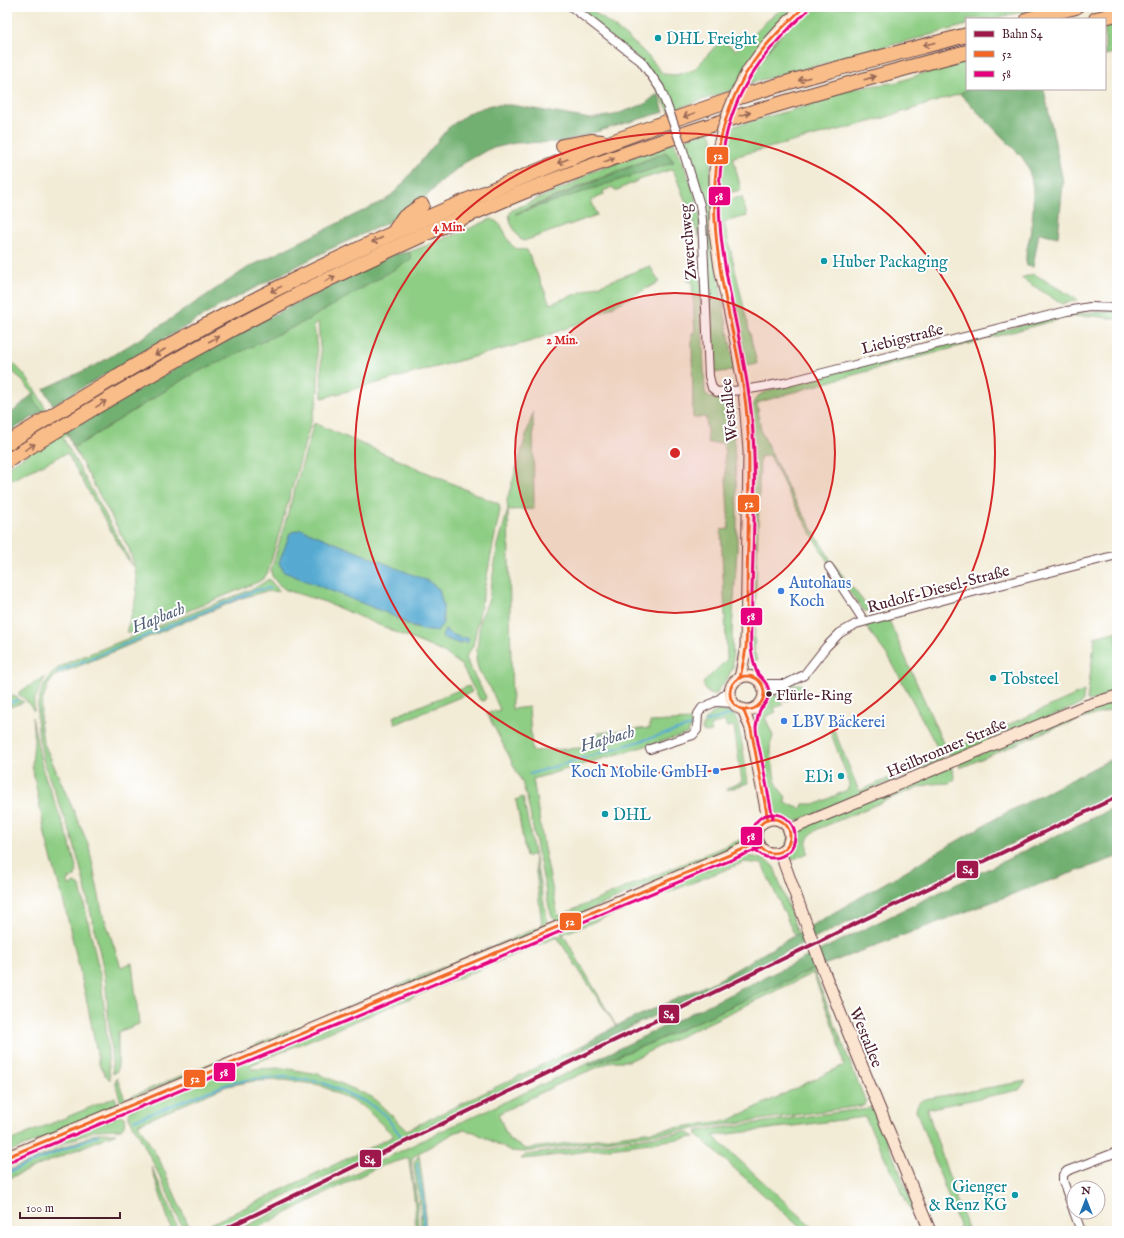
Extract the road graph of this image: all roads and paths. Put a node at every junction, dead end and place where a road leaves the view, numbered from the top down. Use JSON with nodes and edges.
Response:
{"nodes":[{"id":1,"x":804,"y":7,"type":"edge"},
{"id":2,"x":1076,"y":7,"type":"edge"},
{"id":3,"x":574,"y":8,"type":"edge"},
{"id":4,"x":1117,"y":14,"type":"edge"},
{"id":5,"x":1032,"y":18,"type":"edge"},
{"id":6,"x":1100,"y":18,"type":"edge"},
{"id":7,"x":966,"y":35,"type":"edge"},
{"id":8,"x":966,"y":52,"type":"edge"},
{"id":9,"x":612,"y":142,"type":"junction"},
{"id":10,"x":563,"y":146,"type":"dead end"},
{"id":11,"x":422,"y":205,"type":"dead end"},
{"id":12,"x":393,"y":233,"type":"junction"},
{"id":13,"x":1117,"y":308,"type":"edge"},
{"id":14,"x":744,"y":390,"type":"junction"},
{"id":15,"x":7,"y":443,"type":"edge"},
{"id":16,"x":7,"y":461,"type":"edge"},
{"id":17,"x":1117,"y":555,"type":"edge"},
{"id":18,"x":829,"y":567,"type":"dead end"},
{"id":19,"x":864,"y":621,"type":"junction"},
{"id":20,"x":746,"y":647,"type":"junction"},
{"id":21,"x":753,"y":677,"type":"junction"},
{"id":22,"x":740,"y":678,"type":"junction"},
{"id":23,"x":731,"y":690,"type":"junction"},
{"id":24,"x":763,"y":690,"type":"junction"},
{"id":25,"x":1117,"y":696,"type":"edge"},
{"id":26,"x":715,"y":702,"type":"junction"},
{"id":27,"x":738,"y":706,"type":"junction"},
{"id":28,"x":755,"y":708,"type":"junction"},
{"id":29,"x":751,"y":729,"type":"junction"},
{"id":30,"x":650,"y":749,"type":"dead end"},
{"id":31,"x":768,"y":820,"type":"junction"},
{"id":32,"x":789,"y":830,"type":"junction"},
{"id":33,"x":758,"y":843,"type":"junction"},
{"id":34,"x":780,"y":852,"type":"junction"},
{"id":35,"x":1117,"y":1152,"type":"edge"},
{"id":36,"x":7,"y":1157,"type":"edge"},
{"id":37,"x":1066,"y":1190,"type":"edge"},
{"id":38,"x":1077,"y":1220,"type":"edge"},
{"id":39,"x":930,"y":1231,"type":"edge"},
{"id":40,"x":1081,"y":1231,"type":"edge"}],
"edges":[{"from":1,"to":14,"type":"main road","name":"Westallee","bridge":true},
{"from":2,"to":5,"type":"highway"},
{"from":3,"to":14,"type":"street","name":"Zwerchweg","bridge":true},
{"from":4,"to":6,"type":"highway"},
{"from":7,"to":9,"type":"highway","one_way":true},
{"from":16,"to":8,"type":"highway","one_way":true},
{"from":9,"to":10,"type":"highway"},
{"from":9,"to":12,"type":"highway","one_way":true},
{"from":11,"to":12,"type":"highway"},
{"from":12,"to":15,"type":"highway","one_way":true},
{"from":13,"to":14,"type":"street","name":"Liebigstraße"},
{"from":14,"to":20,"type":"main road","name":"Westallee"},
{"from":17,"to":19,"type":"street","name":"Rudolf-Diesel-Straße"},
{"from":18,"to":19,"type":"street"},
{"from":19,"to":24,"type":"street","name":"Rudolf-Diesel-Straße"},
{"from":20,"to":21,"type":"main road","name":"Westallee"},
{"from":20,"to":22,"type":"main road","name":"Westallee"},
{"from":21,"to":22,"type":"main road"},
{"from":21,"to":24,"type":"main road"},
{"from":22,"to":23,"type":"main road"},
{"from":23,"to":26,"type":"street"},
{"from":23,"to":27,"type":"main road"},
{"from":24,"to":28,"type":"main road"},
{"from":25,"to":32,"type":"main road","name":"Heilbronner Straße"},
{"from":26,"to":27,"type":"street"},
{"from":26,"to":30,"type":"street"},
{"from":27,"to":28,"type":"main road"},
{"from":27,"to":29,"type":"main road"},
{"from":28,"to":29,"type":"main road"},
{"from":29,"to":31,"type":"main road"},
{"from":31,"to":32,"type":"main road"},
{"from":31,"to":33,"type":"main road"},
{"from":32,"to":34,"type":"main road"},
{"from":33,"to":34,"type":"main road"},
{"from":33,"to":36,"type":"main road"},
{"from":34,"to":39,"type":"main road","name":"Westallee"},
{"from":35,"to":37,"type":"street"},
{"from":38,"to":40,"type":"street"}]}
